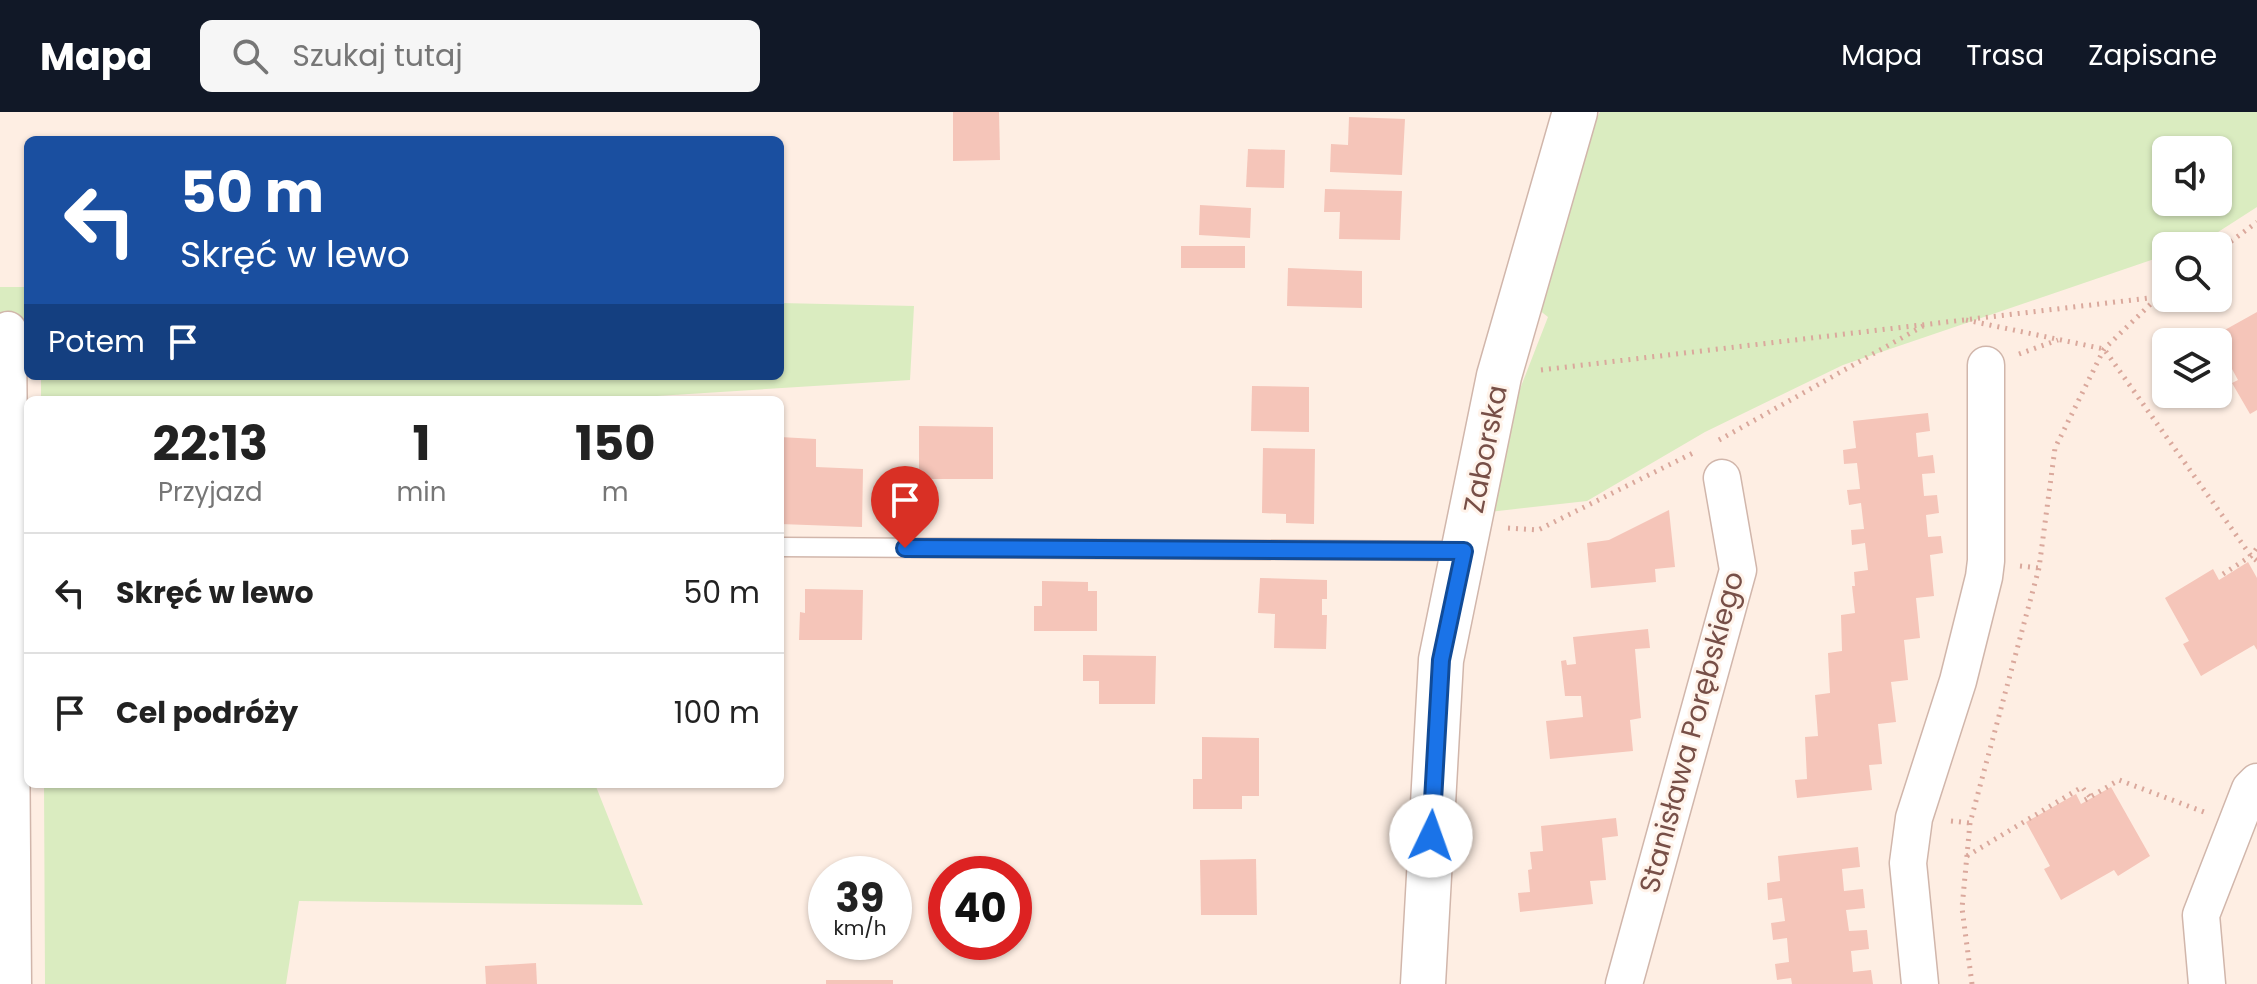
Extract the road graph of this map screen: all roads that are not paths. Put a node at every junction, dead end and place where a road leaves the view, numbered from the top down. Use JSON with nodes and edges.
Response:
{"nodes":[{"id":1,"x":1575,"y":112,"type":"edge"},
{"id":2,"x":8,"y":330,"type":"dead end"},
{"id":3,"x":1986,"y":365,"type":"dead end"},
{"id":4,"x":4,"y":380,"type":"edge"},
{"id":5,"x":1722,"y":478,"type":"dead end"},
{"id":6,"x":1467,"y":538,"type":"junction"},
{"id":7,"x":784,"y":547,"type":"edge"},
{"id":8,"x":19,"y":558,"type":"edge"},
{"id":9,"x":2257,"y":782,"type":"edge"},
{"id":10,"x":13,"y":984,"type":"edge"},
{"id":11,"x":1423,"y":984,"type":"edge"},
{"id":12,"x":1624,"y":984,"type":"edge"},
{"id":13,"x":1920,"y":984,"type":"edge"},
{"id":14,"x":2207,"y":984,"type":"edge"}],
"edges":[{"from":1,"to":6,"type":"street","name":"Zaborska"},
{"from":2,"to":4,"type":"street"},
{"from":3,"to":13,"type":"street"},
{"from":4,"to":8,"type":"street"},
{"from":5,"to":12,"type":"street","name":"Stanisława Porębskiego"},
{"from":6,"to":7,"type":"lane"},
{"from":6,"to":11,"type":"street","name":"Zaborska"},
{"from":8,"to":10,"type":"street"},
{"from":9,"to":14,"type":"street"}]}
